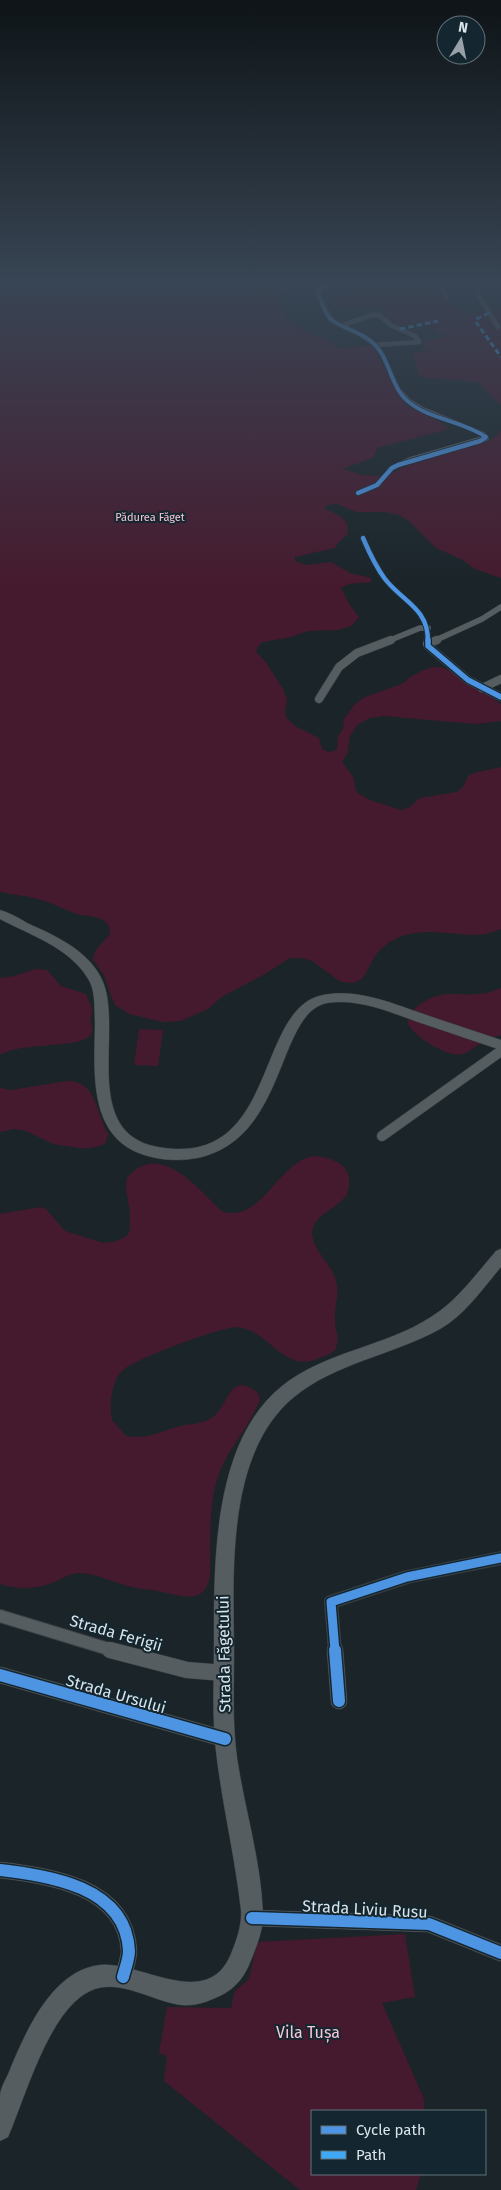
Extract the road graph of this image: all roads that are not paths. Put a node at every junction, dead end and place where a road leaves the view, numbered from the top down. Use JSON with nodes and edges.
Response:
{"nodes":[{"id":1,"x":395,"y":382,"type":"edge"},
{"id":2,"x":358,"y":493,"type":"dead end"},
{"id":3,"x":362,"y":538,"type":"dead end"},
{"id":4,"x":501,"y":607,"type":"edge"},
{"id":5,"x":428,"y":628,"type":"junction"},
{"id":6,"x":427,"y":644,"type":"junction"},
{"id":7,"x":501,"y":679,"type":"edge"},
{"id":8,"x":482,"y":688,"type":"junction"},
{"id":9,"x":501,"y":697,"type":"edge"},
{"id":10,"x":319,"y":698,"type":"dead end"},
{"id":11,"x":0,"y":914,"type":"edge"},
{"id":12,"x":501,"y":1045,"type":"edge"},
{"id":13,"x":501,"y":1051,"type":"edge"},
{"id":14,"x":382,"y":1136,"type":"dead end"},
{"id":15,"x":501,"y":1256,"type":"edge"},
{"id":16,"x":501,"y":1558,"type":"edge"},
{"id":17,"x":0,"y":1616,"type":"edge"},
{"id":18,"x":224,"y":1673,"type":"junction"},
{"id":19,"x":0,"y":1675,"type":"edge"},
{"id":20,"x":339,"y":1701,"type":"dead end"},
{"id":21,"x":225,"y":1739,"type":"junction"},
{"id":22,"x":0,"y":1870,"type":"edge"},
{"id":23,"x":252,"y":1918,"type":"junction"},
{"id":24,"x":501,"y":1953,"type":"edge"},
{"id":25,"x":123,"y":1977,"type":"junction"},
{"id":26,"x":0,"y":2129,"type":"edge"}],
"edges":[{"from":1,"to":2,"type":"street"},
{"from":3,"to":5,"type":"street"},
{"from":4,"to":6,"type":"street"},
{"from":5,"to":6,"type":"street"},
{"from":5,"to":10,"type":"street"},
{"from":6,"to":8,"type":"street"},
{"from":7,"to":8,"type":"street"},
{"from":8,"to":9,"type":"street"},
{"from":11,"to":12,"type":"main road"},
{"from":13,"to":14,"type":"street"},
{"from":15,"to":18,"type":"main road","name":"Strada Făgetului"},
{"from":16,"to":20,"type":"street"},
{"from":17,"to":18,"type":"street","name":"Strada Ferigii"},
{"from":18,"to":21,"type":"main road","name":"Strada Făgetului"},
{"from":19,"to":21,"type":"street","name":"Strada Ursului"},
{"from":21,"to":23,"type":"main road","name":"Strada Făgetului"},
{"from":22,"to":25,"type":"street"},
{"from":23,"to":24,"type":"street","name":"Strada Liviu Rusu"},
{"from":23,"to":25,"type":"main road","name":"Strada Făgetului"},
{"from":25,"to":26,"type":"main road","name":"Strada Făgetului"}]}
